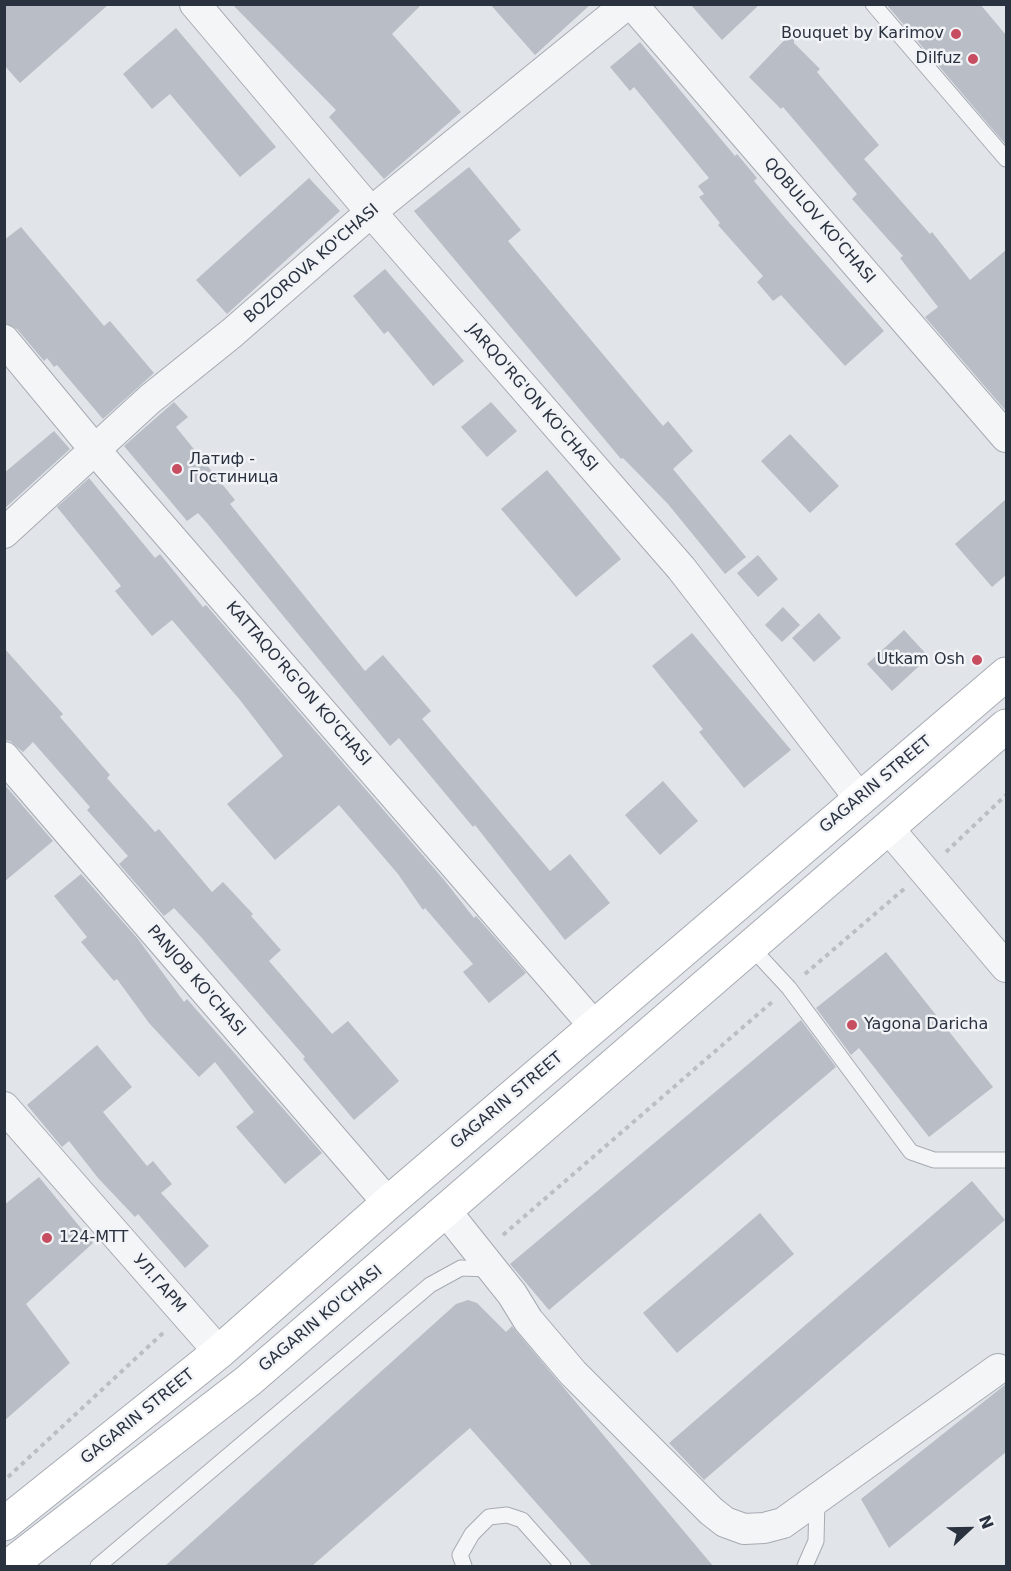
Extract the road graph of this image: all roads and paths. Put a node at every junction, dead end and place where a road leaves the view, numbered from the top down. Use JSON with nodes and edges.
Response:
{"nodes":[{"id":1,"x":195,"y":4,"type":"edge"},
{"id":2,"x":627,"y":4,"type":"edge"},
{"id":3,"x":632,"y":4,"type":"edge"},
{"id":4,"x":873,"y":4,"type":"edge"},
{"id":5,"x":1006,"y":159,"type":"edge"},
{"id":6,"x":371,"y":212,"type":"junction"},
{"id":7,"x":4,"y":340,"type":"edge"},
{"id":8,"x":1006,"y":437,"type":"edge"},
{"id":9,"x":96,"y":451,"type":"junction"},
{"id":10,"x":4,"y":533,"type":"edge"},
{"id":11,"x":1006,"y":674,"type":"edge"},
{"id":12,"x":1006,"y":726,"type":"edge"},
{"id":13,"x":4,"y":757,"type":"edge"},
{"id":14,"x":1006,"y":795,"type":"edge"},
{"id":15,"x":860,"y":798,"type":"junction"},
{"id":16,"x":889,"y":829,"type":"junction"},
{"id":17,"x":924,"y":872,"type":"junction"},
{"id":18,"x":751,"y":947,"type":"junction"},
{"id":19,"x":1006,"y":967,"type":"edge"},
{"id":20,"x":789,"y":988,"type":"junction"},
{"id":21,"x":595,"y":1027,"type":"junction"},
{"id":22,"x":4,"y":1107,"type":"edge"},
{"id":23,"x":1006,"y":1160,"type":"edge"},
{"id":24,"x":388,"y":1203,"type":"junction"},
{"id":25,"x":445,"y":1210,"type":"junction"},
{"id":26,"x":485,"y":1262,"type":"junction"},
{"id":27,"x":185,"y":1314,"type":"junction"},
{"id":28,"x":219,"y":1352,"type":"junction"},
{"id":29,"x":998,"y":1369,"type":"dead end"},
{"id":30,"x":4,"y":1481,"type":"edge"},
{"id":31,"x":817,"y":1500,"type":"junction"},
{"id":32,"x":4,"y":1524,"type":"edge"},
{"id":33,"x":9,"y":1566,"type":"edge"},
{"id":34,"x":98,"y":1566,"type":"edge"},
{"id":35,"x":464,"y":1566,"type":"edge"},
{"id":36,"x":563,"y":1566,"type":"edge"},
{"id":37,"x":805,"y":1566,"type":"edge"}],
"edges":[{"from":1,"to":6,"type":"street","name":"JARQO'RG'ON KO'CHASI"},
{"from":2,"to":6,"type":"street","name":"BOZOROVA KO'CHASI"},
{"from":3,"to":8,"type":"street","name":"QOBULOV KO'CHASI"},
{"from":4,"to":5,"type":"lane"},
{"from":6,"to":9,"type":"street","name":"BOZOROVA KO'CHASI"},
{"from":6,"to":15,"type":"street","name":"JARQO'RG'ON KO'CHASI"},
{"from":7,"to":9,"type":"street","name":"KATTAQO'RG'ON KO'CHASI"},
{"from":9,"to":10,"type":"street","name":"BOZOROVA KO'CHASI"},
{"from":9,"to":21,"type":"street","name":"KATTAQO'RG'ON KO'CHASI"},
{"from":11,"to":15,"type":"main road","name":"GAGARIN STREET"},
{"from":12,"to":16,"type":"main road"},
{"from":13,"to":24,"type":"street","name":"PANJOB KO'CHASI"},
{"from":14,"to":17,"type":"path"},
{"from":15,"to":21,"type":"main road","name":"GAGARIN STREET"},
{"from":16,"to":17,"type":"street"},
{"from":16,"to":18,"type":"main road"},
{"from":17,"to":19,"type":"street"},
{"from":17,"to":20,"type":"path"},
{"from":18,"to":20,"type":"lane"},
{"from":18,"to":25,"type":"main road","name":"GAGARIN KO'CHASI"},
{"from":20,"to":23,"type":"lane"},
{"from":20,"to":26,"type":"path"},
{"from":21,"to":24,"type":"main road","name":"GAGARIN STREET"},
{"from":22,"to":27,"type":"street","name":"УЛ.ГАРМ"},
{"from":24,"to":28,"type":"main road","name":"GAGARIN STREET"},
{"from":25,"to":26,"type":"street"},
{"from":25,"to":33,"type":"main road","name":"GAGARIN KO'CHASI"},
{"from":26,"to":31,"type":"street"},
{"from":26,"to":34,"type":"lane"},
{"from":27,"to":28,"type":"street","name":"УЛ.ГАРМ"},
{"from":27,"to":30,"type":"path"},
{"from":28,"to":32,"type":"main road","name":"GAGARIN STREET"},
{"from":29,"to":31,"type":"street"},
{"from":31,"to":37,"type":"lane"},
{"from":35,"to":36,"type":"lane"}]}
